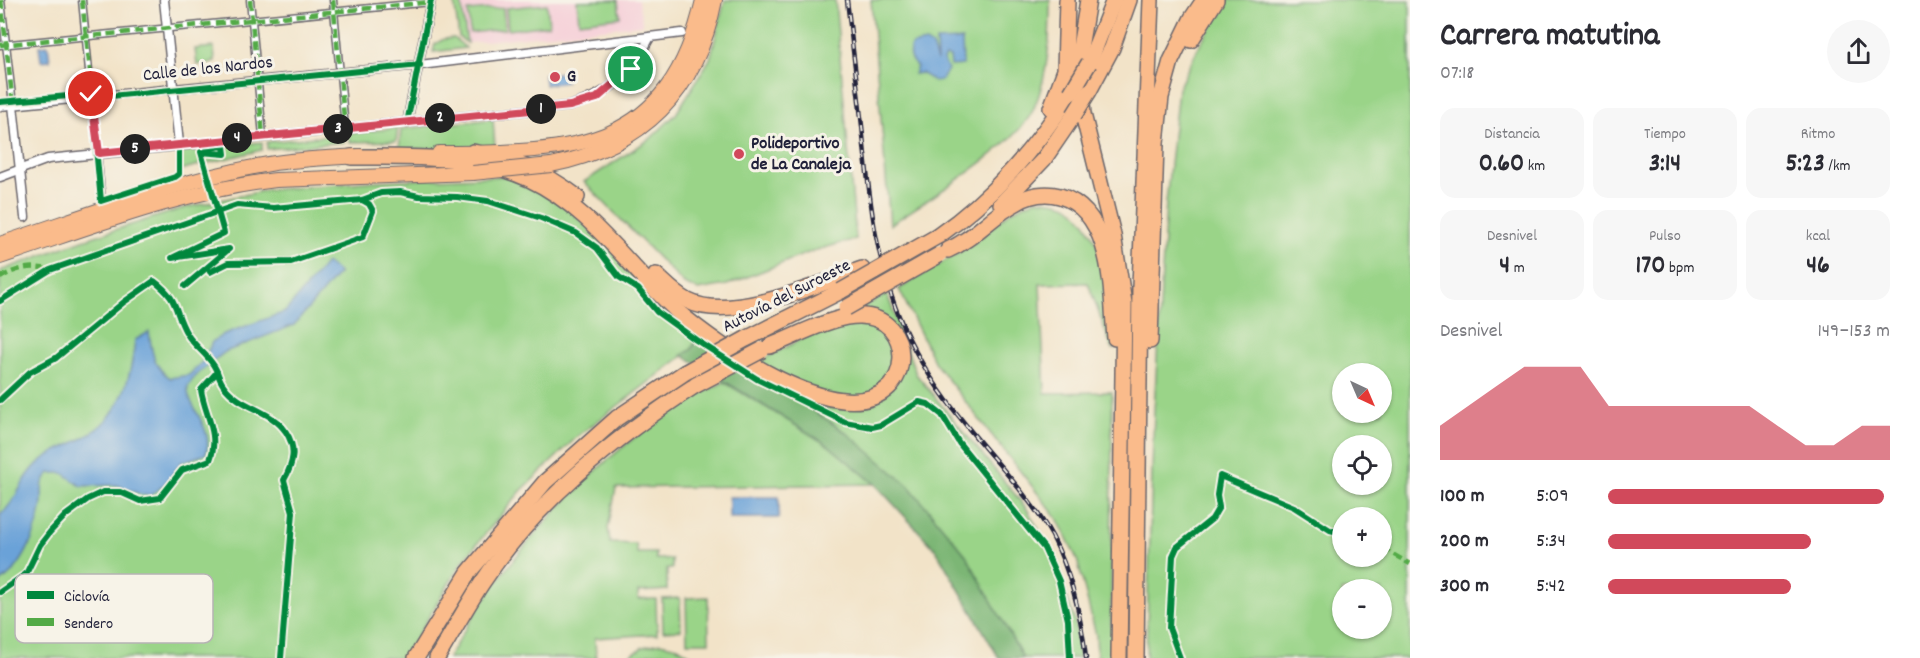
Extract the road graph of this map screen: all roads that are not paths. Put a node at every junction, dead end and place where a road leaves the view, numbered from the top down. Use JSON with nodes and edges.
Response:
{"nodes":[{"id":1,"x":1,"y":0,"type":"edge"},
{"id":2,"x":82,"y":0,"type":"edge"},
{"id":3,"x":164,"y":0,"type":"edge"},
{"id":4,"x":250,"y":0,"type":"edge"},
{"id":5,"x":333,"y":0,"type":"edge"},
{"id":6,"x":703,"y":0,"type":"edge"},
{"id":7,"x":715,"y":0,"type":"edge"},
{"id":8,"x":1067,"y":0,"type":"edge"},
{"id":9,"x":1079,"y":0,"type":"edge"},
{"id":10,"x":1088,"y":0,"type":"edge"},
{"id":11,"x":1114,"y":0,"type":"edge"},
{"id":12,"x":1129,"y":0,"type":"edge"},
{"id":13,"x":1150,"y":0,"type":"edge"},
{"id":14,"x":1204,"y":0,"type":"edge"},
{"id":15,"x":1216,"y":0,"type":"edge"},
{"id":16,"x":431,"y":1,"type":"edge"},
{"id":17,"x":334,"y":11,"type":"junction"},
{"id":18,"x":252,"y":20,"type":"junction"},
{"id":19,"x":166,"y":28,"type":"junction"},
{"id":20,"x":682,"y":33,"type":"dead end"},
{"id":21,"x":86,"y":37,"type":"junction"},
{"id":22,"x":650,"y":37,"type":"junction"},
{"id":23,"x":3,"y":45,"type":"edge"},
{"id":24,"x":1084,"y":61,"type":"junction"},
{"id":25,"x":420,"y":65,"type":"junction"},
{"id":26,"x":340,"y":72,"type":"junction"},
{"id":27,"x":258,"y":80,"type":"junction"},
{"id":28,"x":173,"y":88,"type":"junction"},
{"id":29,"x":93,"y":98,"type":"junction"},
{"id":30,"x":13,"y":105,"type":"junction"},
{"id":31,"x":0,"y":106,"type":"edge"},
{"id":32,"x":407,"y":123,"type":"junction"},
{"id":33,"x":1157,"y":126,"type":"junction"},
{"id":34,"x":345,"y":128,"type":"junction"},
{"id":35,"x":263,"y":136,"type":"junction"},
{"id":36,"x":179,"y":144,"type":"junction"},
{"id":37,"x":99,"y":153,"type":"junction"},
{"id":38,"x":473,"y":153,"type":"junction"},
{"id":39,"x":351,"y":157,"type":"junction"},
{"id":40,"x":1024,"y":159,"type":"junction"},
{"id":41,"x":20,"y":171,"type":"junction"},
{"id":42,"x":0,"y":177,"type":"edge"},
{"id":43,"x":102,"y":201,"type":"dead end"},
{"id":44,"x":25,"y":217,"type":"dead end"},
{"id":45,"x":938,"y":236,"type":"junction"},
{"id":46,"x":0,"y":244,"type":"edge"},
{"id":47,"x":943,"y":253,"type":"junction"},
{"id":48,"x":0,"y":257,"type":"edge"},
{"id":49,"x":766,"y":348,"type":"junction"},
{"id":50,"x":1122,"y":414,"type":"junction"},
{"id":51,"x":1137,"y":618,"type":"junction"},
{"id":52,"x":416,"y":658,"type":"edge"},
{"id":53,"x":437,"y":658,"type":"edge"},
{"id":54,"x":1119,"y":658,"type":"edge"},
{"id":55,"x":1137,"y":658,"type":"edge"}],
"edges":[{"from":1,"to":23,"type":"street"},
{"from":2,"to":21,"type":"street"},
{"from":3,"to":19,"type":"street"},
{"from":4,"to":18,"type":"street"},
{"from":5,"to":17,"type":"street"},
{"from":6,"to":38,"type":"highway"},
{"from":7,"to":48,"type":"highway","bridge":true},
{"from":8,"to":40,"type":"highway"},
{"from":9,"to":24,"type":"highway"},
{"from":10,"to":24,"type":"highway","name":"Autovía del Suroeste"},
{"from":11,"to":24,"type":"highway","name":"Autovía del Suroeste"},
{"from":12,"to":47,"type":"highway","name":"Autovía del Suroeste","bridge":true},
{"from":13,"to":51,"type":"highway"},
{"from":14,"to":33,"type":"highway"},
{"from":15,"to":33,"type":"highway"},
{"from":16,"to":17,"type":"street"},
{"from":16,"to":25,"type":"street"},
{"from":17,"to":18,"type":"street"},
{"from":17,"to":26,"type":"street"},
{"from":18,"to":19,"type":"street"},
{"from":18,"to":27,"type":"street"},
{"from":19,"to":21,"type":"street"},
{"from":19,"to":28,"type":"street"},
{"from":20,"to":22,"type":"street","name":"Calle de los Nardos"},
{"from":21,"to":23,"type":"street"},
{"from":21,"to":29,"type":"street"},
{"from":22,"to":25,"type":"street","name":"Calle de los Nardos"},
{"from":22,"to":32,"type":"street"},
{"from":23,"to":30,"type":"street"},
{"from":24,"to":40,"type":"highway","name":"Autovía del Suroeste","bridge":true},
{"from":24,"to":50,"type":"highway","name":"Autovía del Suroeste"},
{"from":25,"to":26,"type":"street","name":"Calle de los Nardos"},
{"from":25,"to":32,"type":"street"},
{"from":26,"to":27,"type":"street","name":"Calle de los Nardos"},
{"from":26,"to":34,"type":"street"},
{"from":27,"to":28,"type":"street","name":"Calle de los Nardos"},
{"from":27,"to":35,"type":"street"},
{"from":28,"to":29,"type":"street","name":"Calle de los Nardos"},
{"from":28,"to":36,"type":"street"},
{"from":29,"to":30,"type":"street","name":"Calle de los Nardos"},
{"from":29,"to":37,"type":"street"},
{"from":30,"to":31,"type":"street","name":"Calle de los Nardos"},
{"from":30,"to":41,"type":"street"},
{"from":32,"to":34,"type":"street"},
{"from":33,"to":51,"type":"highway"},
{"from":34,"to":35,"type":"street"},
{"from":35,"to":36,"type":"street"},
{"from":36,"to":37,"type":"street"},
{"from":37,"to":41,"type":"street"},
{"from":37,"to":43,"type":"street"},
{"from":38,"to":39,"type":"highway"},
{"from":38,"to":45,"type":"highway","bridge":true},
{"from":39,"to":46,"type":"highway"},
{"from":39,"to":49,"type":"highway"},
{"from":40,"to":45,"type":"highway","name":"Autovía del Suroeste"},
{"from":41,"to":42,"type":"street"},
{"from":41,"to":44,"type":"street"},
{"from":45,"to":52,"type":"highway","name":"Autovía del Suroeste","bridge":true},
{"from":47,"to":49,"type":"highway","name":"Autovía del Suroeste","bridge":true},
{"from":47,"to":50,"type":"highway"},
{"from":49,"to":53,"type":"highway","name":"Autovía del Suroeste","bridge":true},
{"from":50,"to":54,"type":"highway","name":"Autovía del Suroeste"},
{"from":51,"to":55,"type":"highway"}]}
